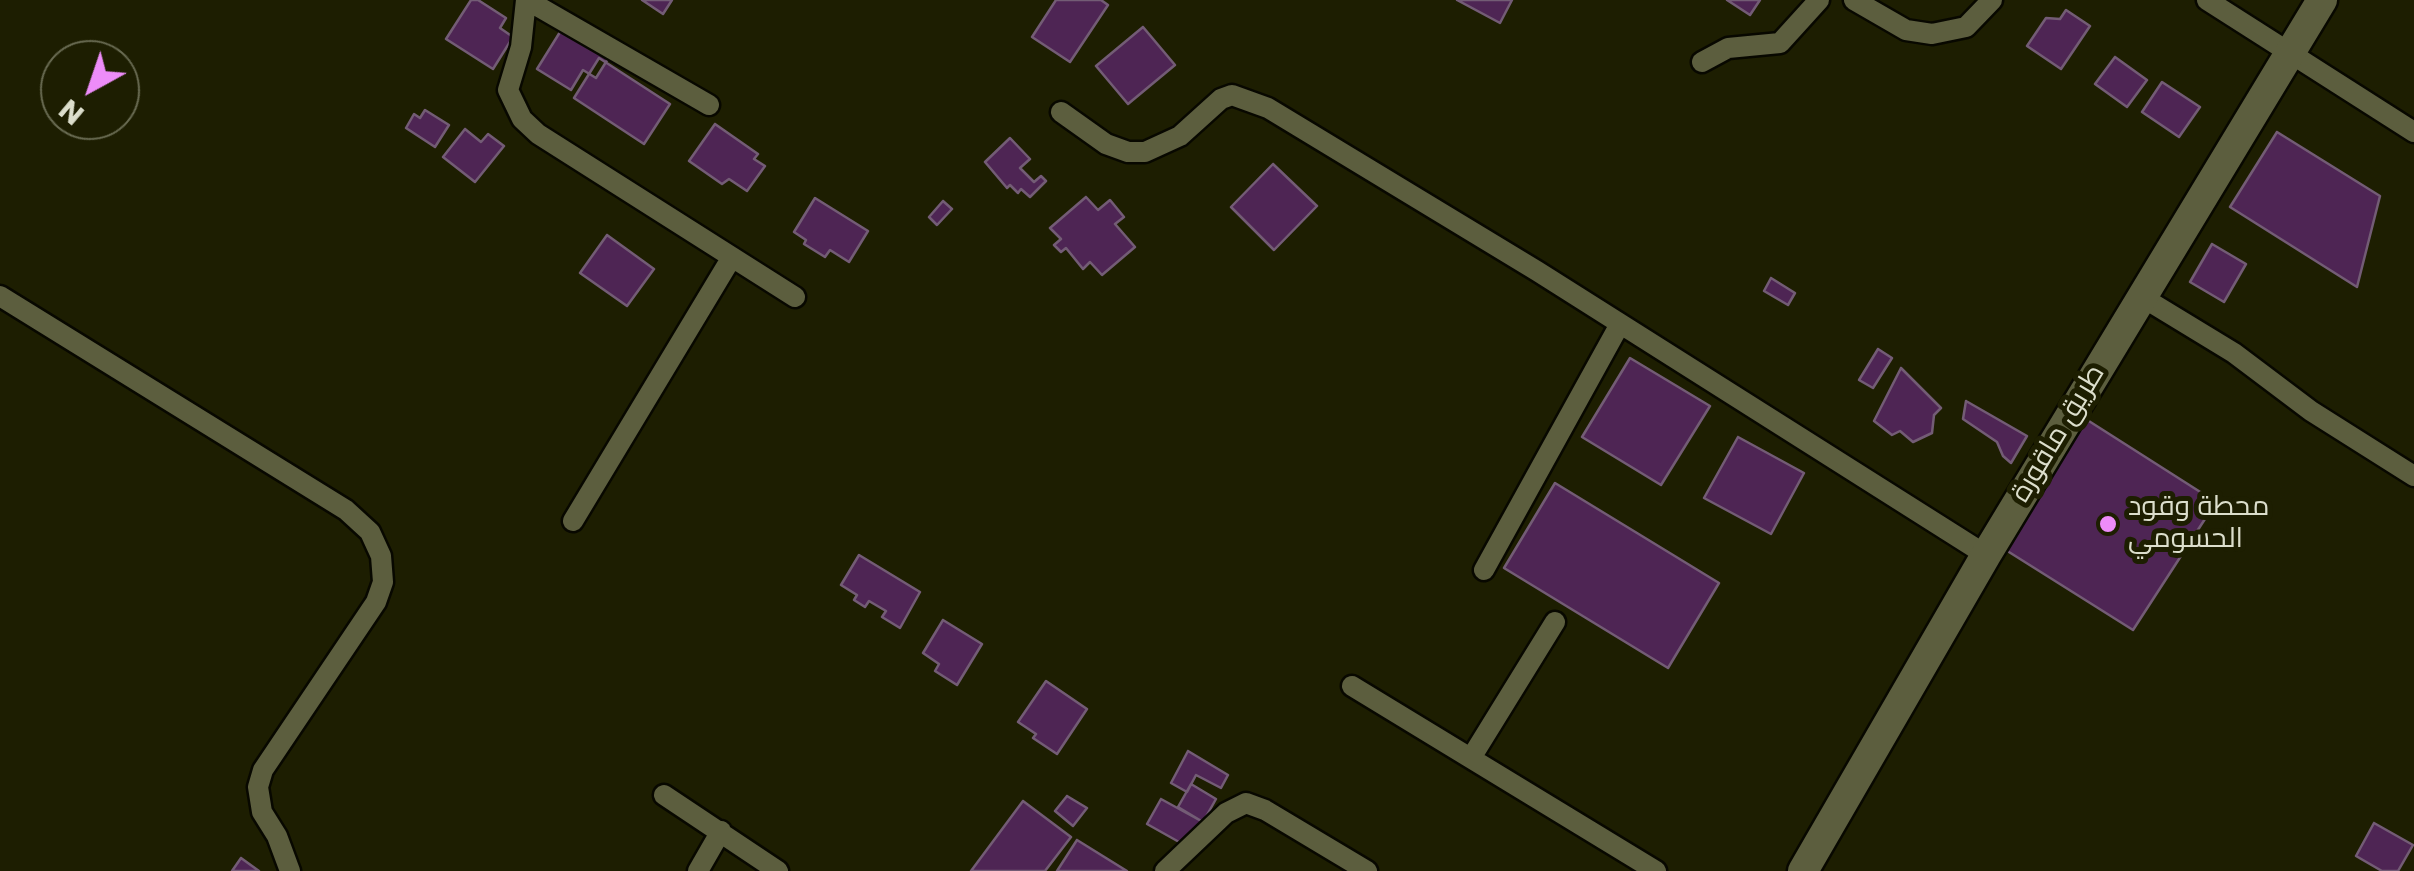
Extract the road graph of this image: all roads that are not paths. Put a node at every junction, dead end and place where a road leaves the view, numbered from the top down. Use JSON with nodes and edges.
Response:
{"nodes":[{"id":1,"x":526,"y":0,"type":"edge"},
{"id":2,"x":1819,"y":0,"type":"edge"},
{"id":3,"x":1854,"y":0,"type":"edge"},
{"id":4,"x":1992,"y":0,"type":"edge"},
{"id":5,"x":2207,"y":0,"type":"edge"},
{"id":6,"x":2322,"y":0,"type":"edge"},
{"id":7,"x":2290,"y":52,"type":"junction"},
{"id":8,"x":1702,"y":62,"type":"dead end"},
{"id":9,"x":709,"y":105,"type":"dead end"},
{"id":10,"x":1061,"y":112,"type":"dead end"},
{"id":11,"x":2414,"y":132,"type":"edge"},
{"id":12,"x":732,"y":257,"type":"junction"},
{"id":13,"x":0,"y":296,"type":"edge"},
{"id":14,"x":795,"y":297,"type":"dead end"},
{"id":15,"x":2142,"y":297,"type":"junction"},
{"id":16,"x":1620,"y":324,"type":"junction"},
{"id":17,"x":2414,"y":476,"type":"edge"},
{"id":18,"x":573,"y":521,"type":"dead end"},
{"id":19,"x":1986,"y":555,"type":"junction"},
{"id":20,"x":1484,"y":570,"type":"dead end"},
{"id":21,"x":1555,"y":622,"type":"dead end"},
{"id":22,"x":1352,"y":686,"type":"dead end"},
{"id":23,"x":1470,"y":758,"type":"junction"},
{"id":24,"x":664,"y":795,"type":"dead end"},
{"id":25,"x":721,"y":830,"type":"junction"},
{"id":26,"x":290,"y":871,"type":"edge"},
{"id":27,"x":698,"y":871,"type":"edge"},
{"id":28,"x":778,"y":871,"type":"edge"},
{"id":29,"x":1164,"y":871,"type":"edge"},
{"id":30,"x":1368,"y":871,"type":"edge"},
{"id":31,"x":1656,"y":871,"type":"edge"},
{"id":32,"x":1803,"y":871,"type":"edge"}],
"edges":[{"from":1,"to":9,"type":"street"},
{"from":1,"to":12,"type":"street"},
{"from":2,"to":8,"type":"street"},
{"from":3,"to":4,"type":"street"},
{"from":5,"to":7,"type":"street"},
{"from":6,"to":7,"type":"street","name":"طريق ماقورة"},
{"from":7,"to":11,"type":"street"},
{"from":7,"to":15,"type":"street","name":"طريق ماقورة"},
{"from":10,"to":16,"type":"street"},
{"from":12,"to":14,"type":"street"},
{"from":12,"to":18,"type":"street"},
{"from":13,"to":26,"type":"street"},
{"from":15,"to":17,"type":"street"},
{"from":15,"to":19,"type":"street","name":"طريق ماقورة"},
{"from":16,"to":19,"type":"street"},
{"from":16,"to":20,"type":"street"},
{"from":19,"to":32,"type":"street","name":"طريق ماقورة"},
{"from":21,"to":23,"type":"street"},
{"from":22,"to":23,"type":"street"},
{"from":23,"to":31,"type":"street"},
{"from":24,"to":25,"type":"street"},
{"from":25,"to":27,"type":"street"},
{"from":25,"to":28,"type":"street"},
{"from":29,"to":30,"type":"street"}]}
